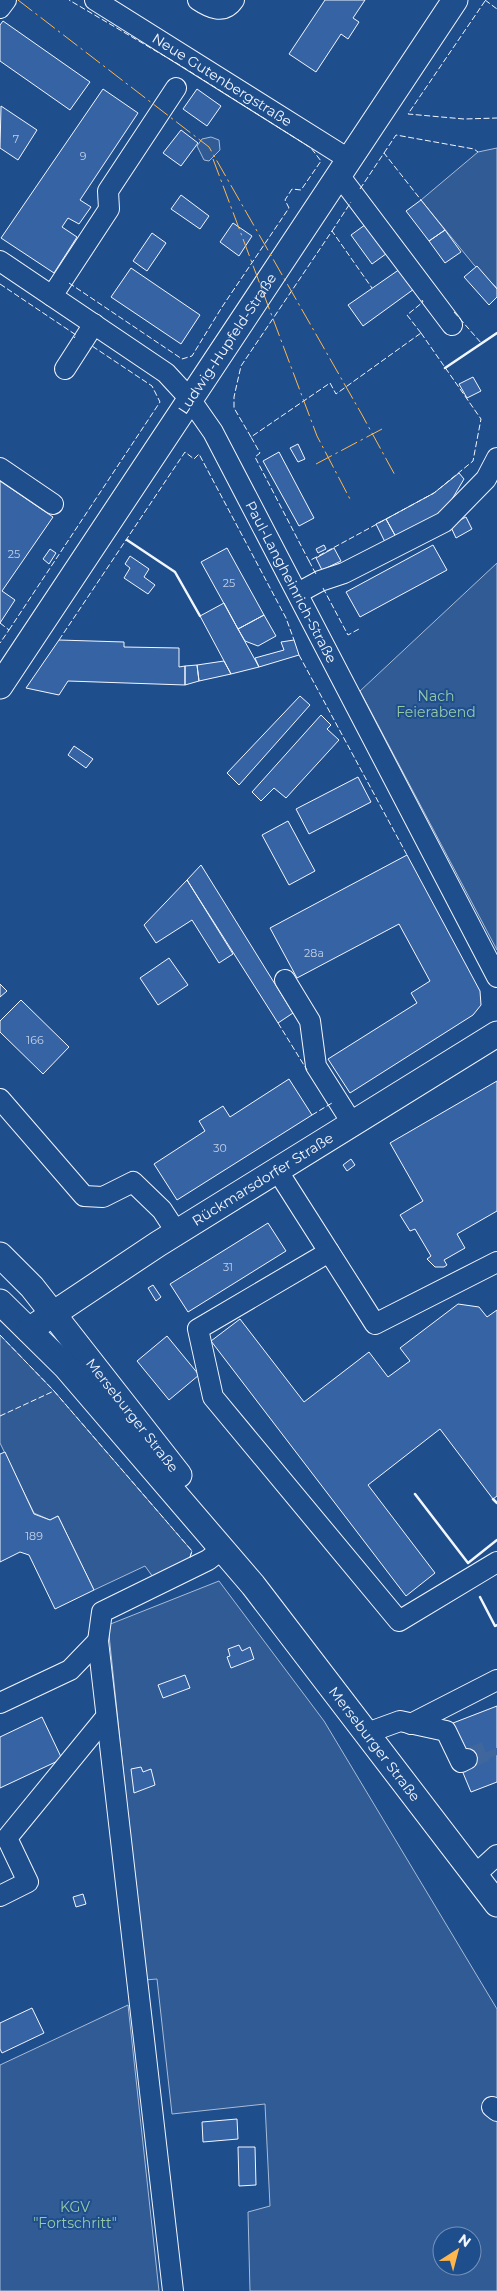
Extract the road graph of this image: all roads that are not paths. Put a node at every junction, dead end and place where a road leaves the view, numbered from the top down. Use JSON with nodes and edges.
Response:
{"nodes":[{"id":1,"x":6,"y":0,"type":"edge"},
{"id":2,"x":95,"y":0,"type":"edge"},
{"id":3,"x":198,"y":0,"type":"edge"},
{"id":4,"x":234,"y":0,"type":"edge"},
{"id":5,"x":455,"y":0,"type":"edge"},
{"id":6,"x":0,"y":8,"type":"edge"},
{"id":7,"x":176,"y":88,"type":"dead end"},
{"id":8,"x":344,"y":168,"type":"junction"},
{"id":9,"x":0,"y":261,"type":"edge"},
{"id":10,"x":52,"y":296,"type":"junction"},
{"id":11,"x":94,"y":324,"type":"junction"},
{"id":12,"x":452,"y":325,"type":"dead end"},
{"id":13,"x":65,"y":369,"type":"dead end"},
{"id":14,"x":190,"y":399,"type":"junction"},
{"id":15,"x":497,"y":458,"type":"edge"},
{"id":16,"x":0,"y":468,"type":"edge"},
{"id":17,"x":491,"y":474,"type":"edge"},
{"id":18,"x":53,"y":504,"type":"dead end"},
{"id":19,"x":298,"y":594,"type":"junction"},
{"id":20,"x":0,"y":686,"type":"edge"},
{"id":21,"x":497,"y":977,"type":"edge"},
{"id":22,"x":285,"y":980,"type":"dead end"},
{"id":23,"x":497,"y":1034,"type":"edge"},
{"id":24,"x":0,"y":1099,"type":"edge"},
{"id":25,"x":352,"y":1123,"type":"junction"},
{"id":26,"x":277,"y":1170,"type":"junction"},
{"id":27,"x":177,"y":1232,"type":"junction"},
{"id":28,"x":329,"y":1252,"type":"junction"},
{"id":29,"x":0,"y":1255,"type":"edge"},
{"id":30,"x":497,"y":1262,"type":"edge"},
{"id":31,"x":0,"y":1302,"type":"edge"},
{"id":32,"x":53,"y":1313,"type":"junction"},
{"id":33,"x":29,"y":1330,"type":"junction"},
{"id":34,"x":222,"y":1550,"type":"junction"},
{"id":35,"x":497,"y":1562,"type":"edge"},
{"id":36,"x":253,"y":1584,"type":"junction"},
{"id":37,"x":98,"y":1641,"type":"junction"},
{"id":38,"x":497,"y":1680,"type":"edge"},
{"id":39,"x":0,"y":1703,"type":"edge"},
{"id":40,"x":106,"y":1717,"type":"junction"},
{"id":41,"x":405,"y":1723,"type":"junction"},
{"id":42,"x":368,"y":1733,"type":"junction"},
{"id":43,"x":467,"y":1759,"type":"dead end"},
{"id":44,"x":497,"y":1855,"type":"edge"},
{"id":45,"x":475,"y":1875,"type":"junction"},
{"id":46,"x":0,"y":1896,"type":"edge"},
{"id":47,"x":497,"y":1904,"type":"edge"},
{"id":48,"x":173,"y":2291,"type":"edge"}],
"edges":[{"from":1,"to":6,"type":"street"},
{"from":2,"to":8,"type":"street","name":"Neue Gutenbergstraße"},
{"from":3,"to":4,"type":"street"},
{"from":5,"to":8,"type":"main road","name":"Ludwig-Hupfeld-Straße"},
{"from":7,"to":10,"type":"street"},
{"from":8,"to":12,"type":"street"},
{"from":8,"to":14,"type":"main road","name":"Ludwig-Hupfeld-Straße"},
{"from":9,"to":10,"type":"street","name":"Paul-Langheinrich-Straße"},
{"from":10,"to":11,"type":"street","name":"Paul-Langheinrich-Straße"},
{"from":11,"to":13,"type":"street"},
{"from":11,"to":14,"type":"street","name":"Paul-Langheinrich-Straße"},
{"from":14,"to":19,"type":"street","name":"Paul-Langheinrich-Straße"},
{"from":14,"to":20,"type":"main road","name":"Ludwig-Hupfeld-Straße"},
{"from":15,"to":17,"type":"street"},
{"from":16,"to":18,"type":"street"},
{"from":17,"to":19,"type":"street"},
{"from":19,"to":21,"type":"street","name":"Paul-Langheinrich-Straße"},
{"from":22,"to":25,"type":"street"},
{"from":23,"to":25,"type":"main road","name":"Rückmarsdorfer Straße"},
{"from":24,"to":27,"type":"street"},
{"from":25,"to":26,"type":"main road","name":"Rückmarsdorfer Straße"},
{"from":26,"to":27,"type":"main road","name":"Rückmarsdorfer Straße"},
{"from":26,"to":28,"type":"street"},
{"from":27,"to":32,"type":"main road","name":"Rückmarsdorfer Straße"},
{"from":28,"to":30,"type":"street"},
{"from":28,"to":35,"type":"street"},
{"from":29,"to":32,"type":"main road","name":"Merseburger Straße"},
{"from":31,"to":33,"type":"main road","name":"Merseburger Straße"},
{"from":32,"to":33,"type":"main road","name":"Rückmarsdorfer Straße"},
{"from":32,"to":36,"type":"main road","name":"Merseburger Straße"},
{"from":33,"to":34,"type":"main road","name":"Merseburger Straße"},
{"from":34,"to":36,"type":"main road","name":"Merseburger Straße"},
{"from":34,"to":37,"type":"street"},
{"from":36,"to":42,"type":"main road","name":"Merseburger Straße"},
{"from":37,"to":39,"type":"street"},
{"from":37,"to":40,"type":"street"},
{"from":38,"to":41,"type":"street"},
{"from":40,"to":46,"type":"street"},
{"from":40,"to":48,"type":"street"},
{"from":41,"to":42,"type":"street"},
{"from":41,"to":43,"type":"street"},
{"from":42,"to":45,"type":"main road","name":"Merseburger Straße"},
{"from":44,"to":45,"type":"street"},
{"from":45,"to":47,"type":"main road","name":"Merseburger Straße"}]}
